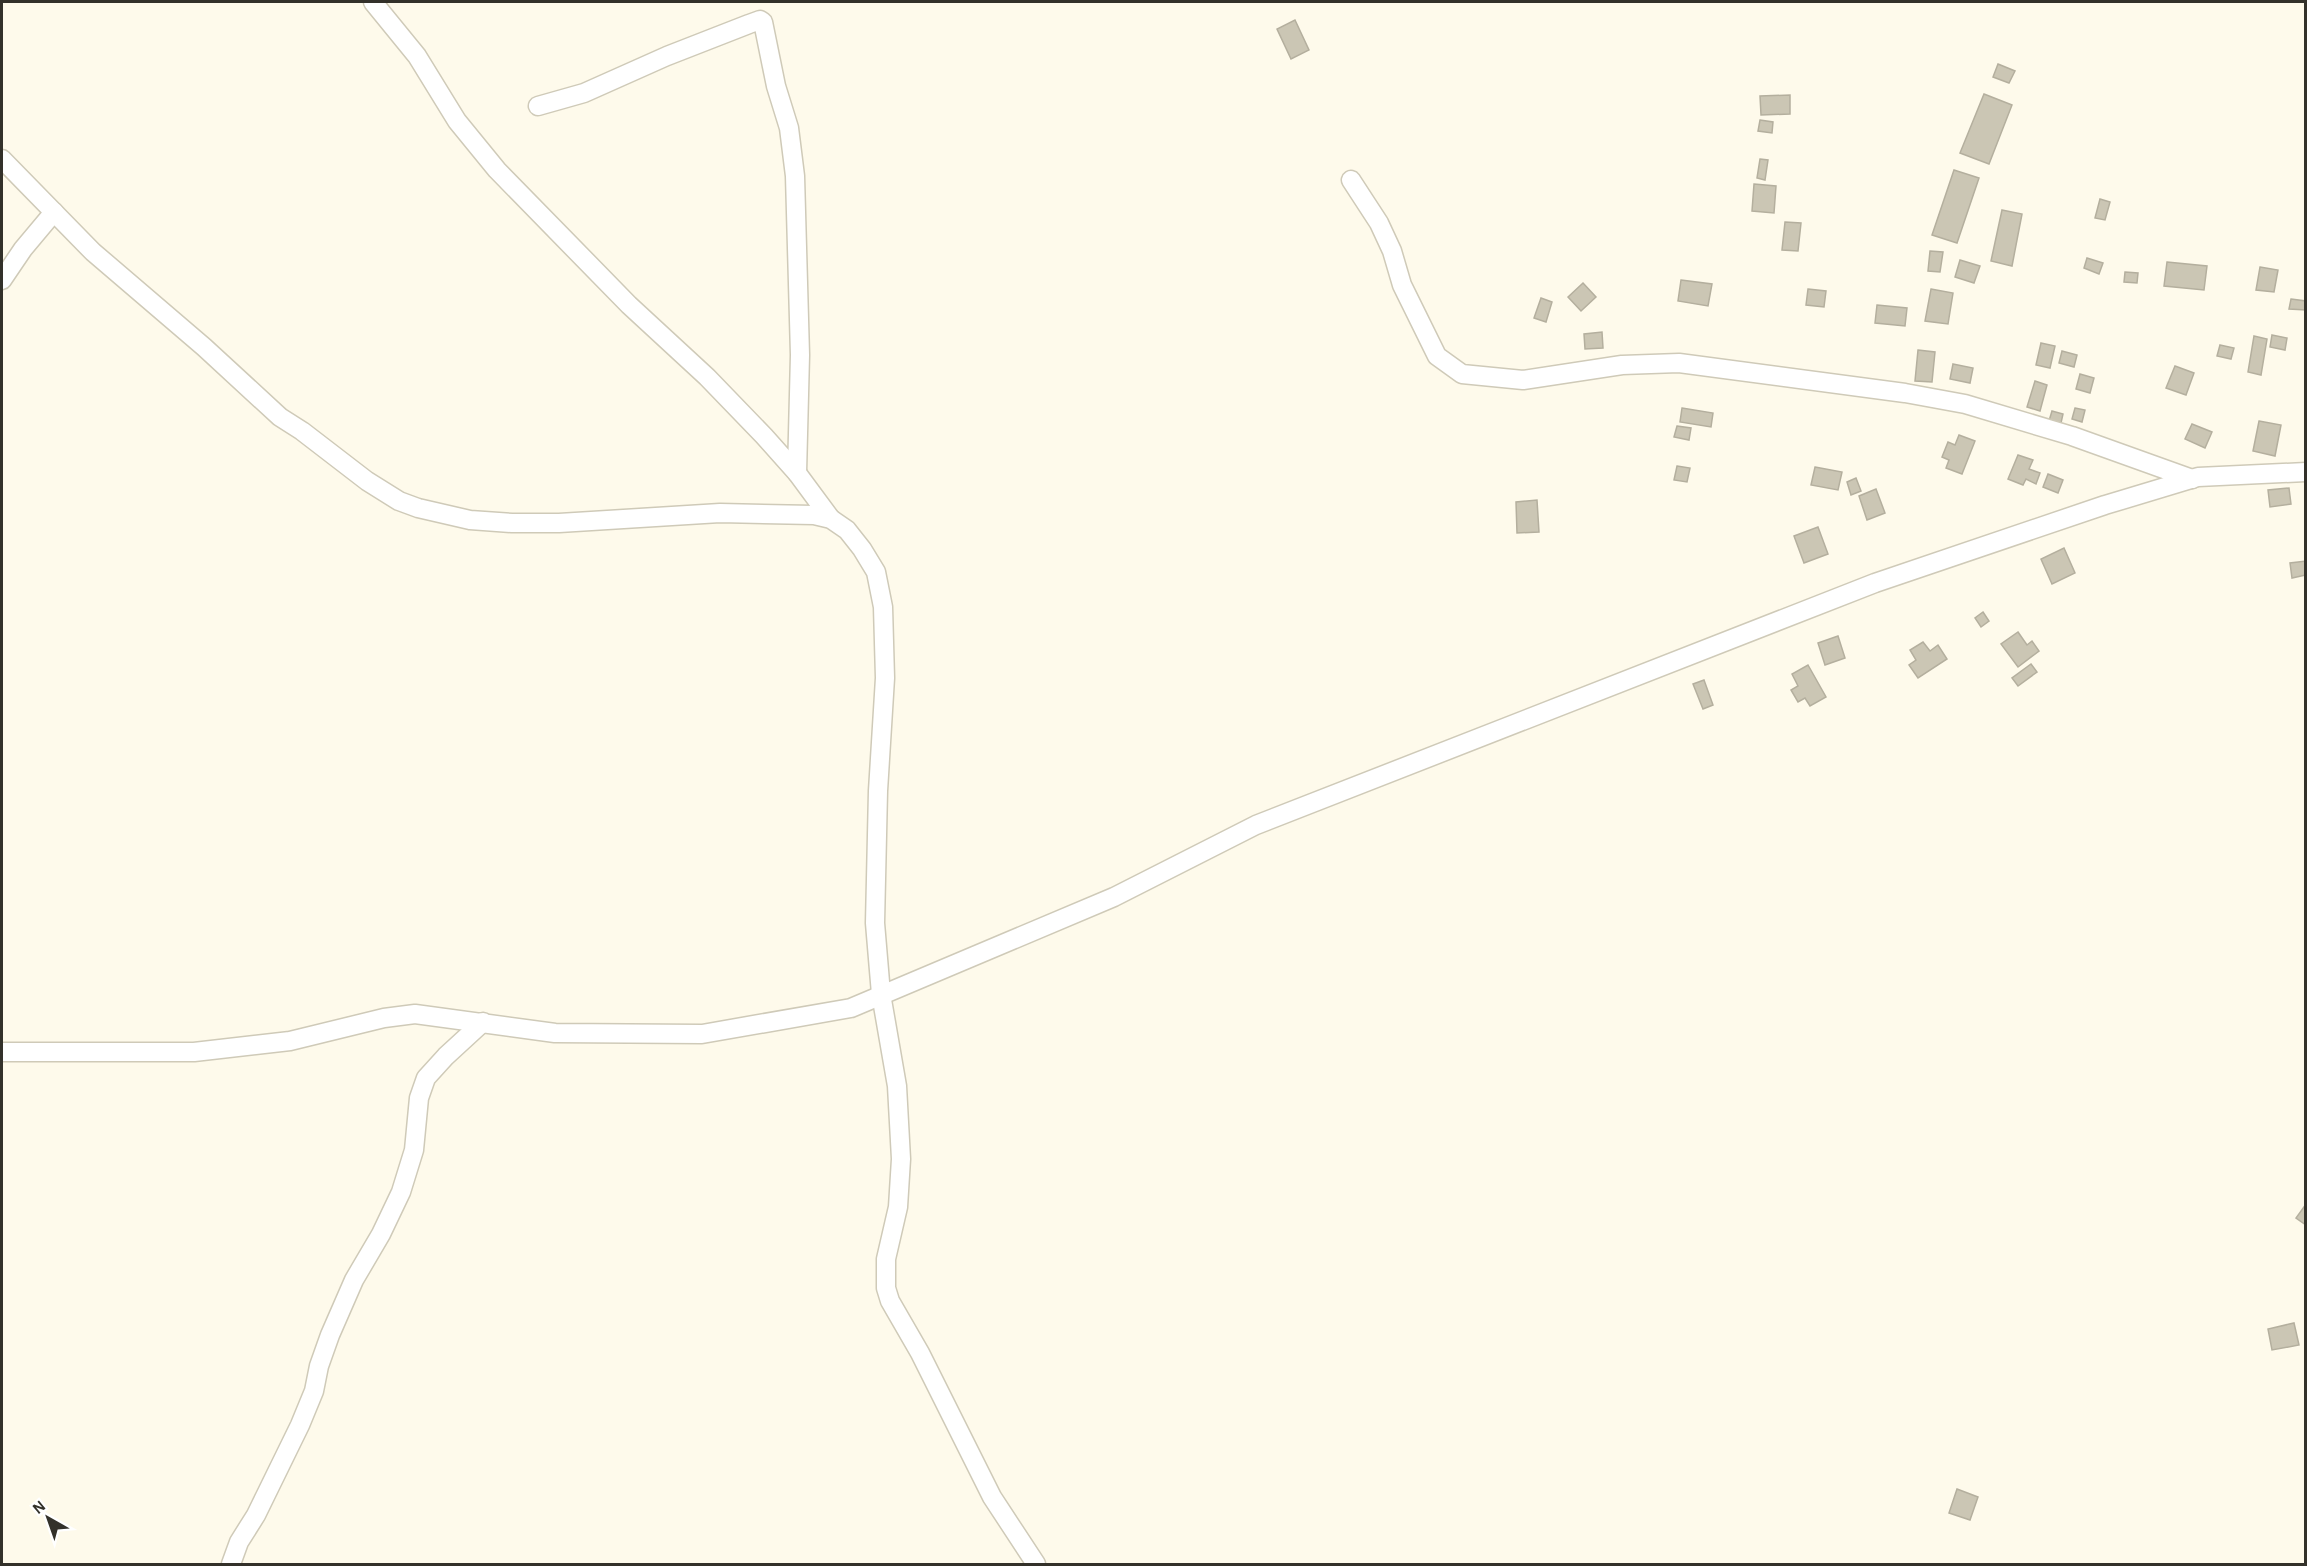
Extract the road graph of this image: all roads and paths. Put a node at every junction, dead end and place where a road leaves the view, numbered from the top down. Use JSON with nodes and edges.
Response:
{"nodes":[{"id":1,"x":373,"y":2,"type":"edge"},
{"id":2,"x":538,"y":106,"type":"dead end"},
{"id":3,"x":2,"y":159,"type":"edge"},
{"id":4,"x":1351,"y":180,"type":"dead end"},
{"id":5,"x":54,"y":212,"type":"junction"},
{"id":6,"x":2,"y":280,"type":"edge"},
{"id":7,"x":2306,"y":471,"type":"edge"},
{"id":8,"x":797,"y":473,"type":"junction"},
{"id":9,"x":2192,"y":479,"type":"junction"},
{"id":10,"x":831,"y":519,"type":"junction"},
{"id":11,"x":881,"y":994,"type":"junction"},
{"id":12,"x":483,"y":1022,"type":"junction"},
{"id":13,"x":2,"y":1052,"type":"edge"},
{"id":14,"x":231,"y":1564,"type":"edge"},
{"id":15,"x":1036,"y":1564,"type":"edge"}],
"edges":[{"from":1,"to":8,"type":"street"},
{"from":2,"to":8,"type":"street"},
{"from":3,"to":5,"type":"street"},
{"from":4,"to":9,"type":"street"},
{"from":5,"to":6,"type":"street"},
{"from":5,"to":10,"type":"street"},
{"from":7,"to":9,"type":"street"},
{"from":8,"to":10,"type":"street"},
{"from":9,"to":11,"type":"street"},
{"from":10,"to":11,"type":"street"},
{"from":11,"to":12,"type":"street"},
{"from":11,"to":15,"type":"street"},
{"from":12,"to":13,"type":"street"},
{"from":12,"to":14,"type":"street"}]}
